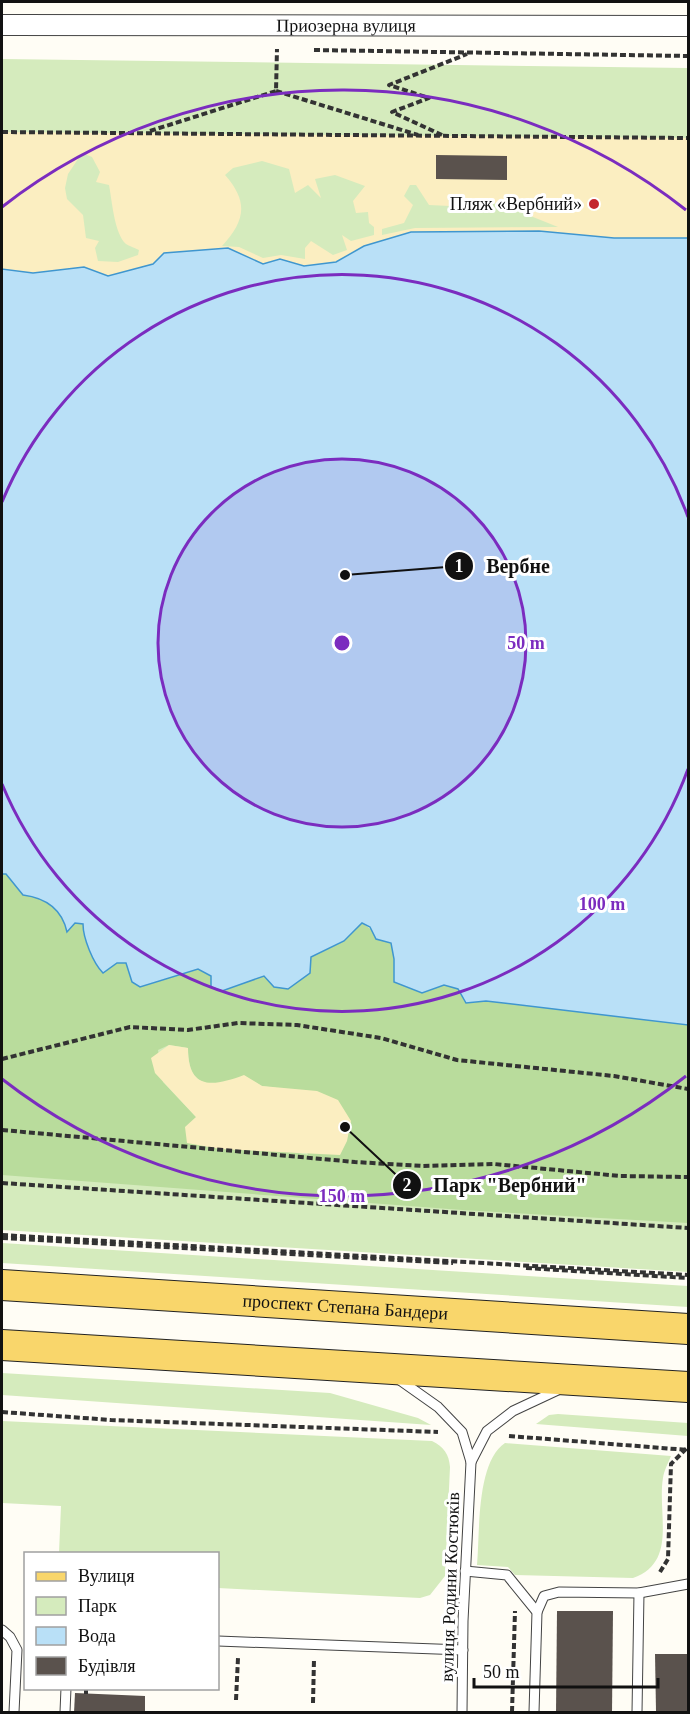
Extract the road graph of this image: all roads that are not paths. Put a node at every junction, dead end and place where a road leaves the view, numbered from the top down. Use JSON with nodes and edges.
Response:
{"nodes":[{"id":1,"x":2,"y":25,"type":"edge"},
{"id":2,"x":688,"y":26,"type":"edge"},
{"id":3,"x":2,"y":1285,"type":"edge"},
{"id":4,"x":688,"y":1329,"type":"edge"},
{"id":5,"x":2,"y":1345,"type":"edge"},
{"id":6,"x":381,"y":1367,"type":"junction"},
{"id":7,"x":580,"y":1380,"type":"junction"},
{"id":8,"x":688,"y":1387,"type":"edge"},
{"id":9,"x":471,"y":1462,"type":"junction"},
{"id":10,"x":465,"y":1571,"type":"junction"},
{"id":11,"x":688,"y":1584,"type":"edge"},
{"id":12,"x":639,"y":1593,"type":"junction"},
{"id":13,"x":537,"y":1611,"type":"junction"},
{"id":14,"x":2,"y":1630,"type":"edge"},
{"id":15,"x":219,"y":1641,"type":"edge"},
{"id":16,"x":463,"y":1650,"type":"junction"},
{"id":17,"x":66,"y":1690,"type":"edge"},
{"id":18,"x":14,"y":1713,"type":"edge"},
{"id":19,"x":65,"y":1713,"type":"edge"},
{"id":20,"x":462,"y":1713,"type":"edge"},
{"id":21,"x":534,"y":1713,"type":"edge"},
{"id":22,"x":637,"y":1713,"type":"edge"}],
"edges":[{"from":1,"to":2,"type":"street","name":"Приозерна вулиця"},
{"from":3,"to":4,"type":"main road","name":"проспект Степана Бандери"},
{"from":5,"to":6,"type":"main road"},
{"from":6,"to":7,"type":"main road"},
{"from":6,"to":9,"type":"lane"},
{"from":7,"to":8,"type":"main road"},
{"from":7,"to":9,"type":"lane"},
{"from":9,"to":10,"type":"lane","name":"вулиця Родини Костюків"},
{"from":10,"to":13,"type":"lane"},
{"from":10,"to":16,"type":"lane","name":"вулиця Родини Костюків"},
{"from":11,"to":12,"type":"lane"},
{"from":12,"to":13,"type":"lane"},
{"from":12,"to":22,"type":"lane"},
{"from":13,"to":21,"type":"lane"},
{"from":14,"to":18,"type":"lane"},
{"from":15,"to":16,"type":"lane"},
{"from":16,"to":20,"type":"lane","name":"вулиця Родини Костюків"},
{"from":17,"to":19,"type":"lane"}]}
